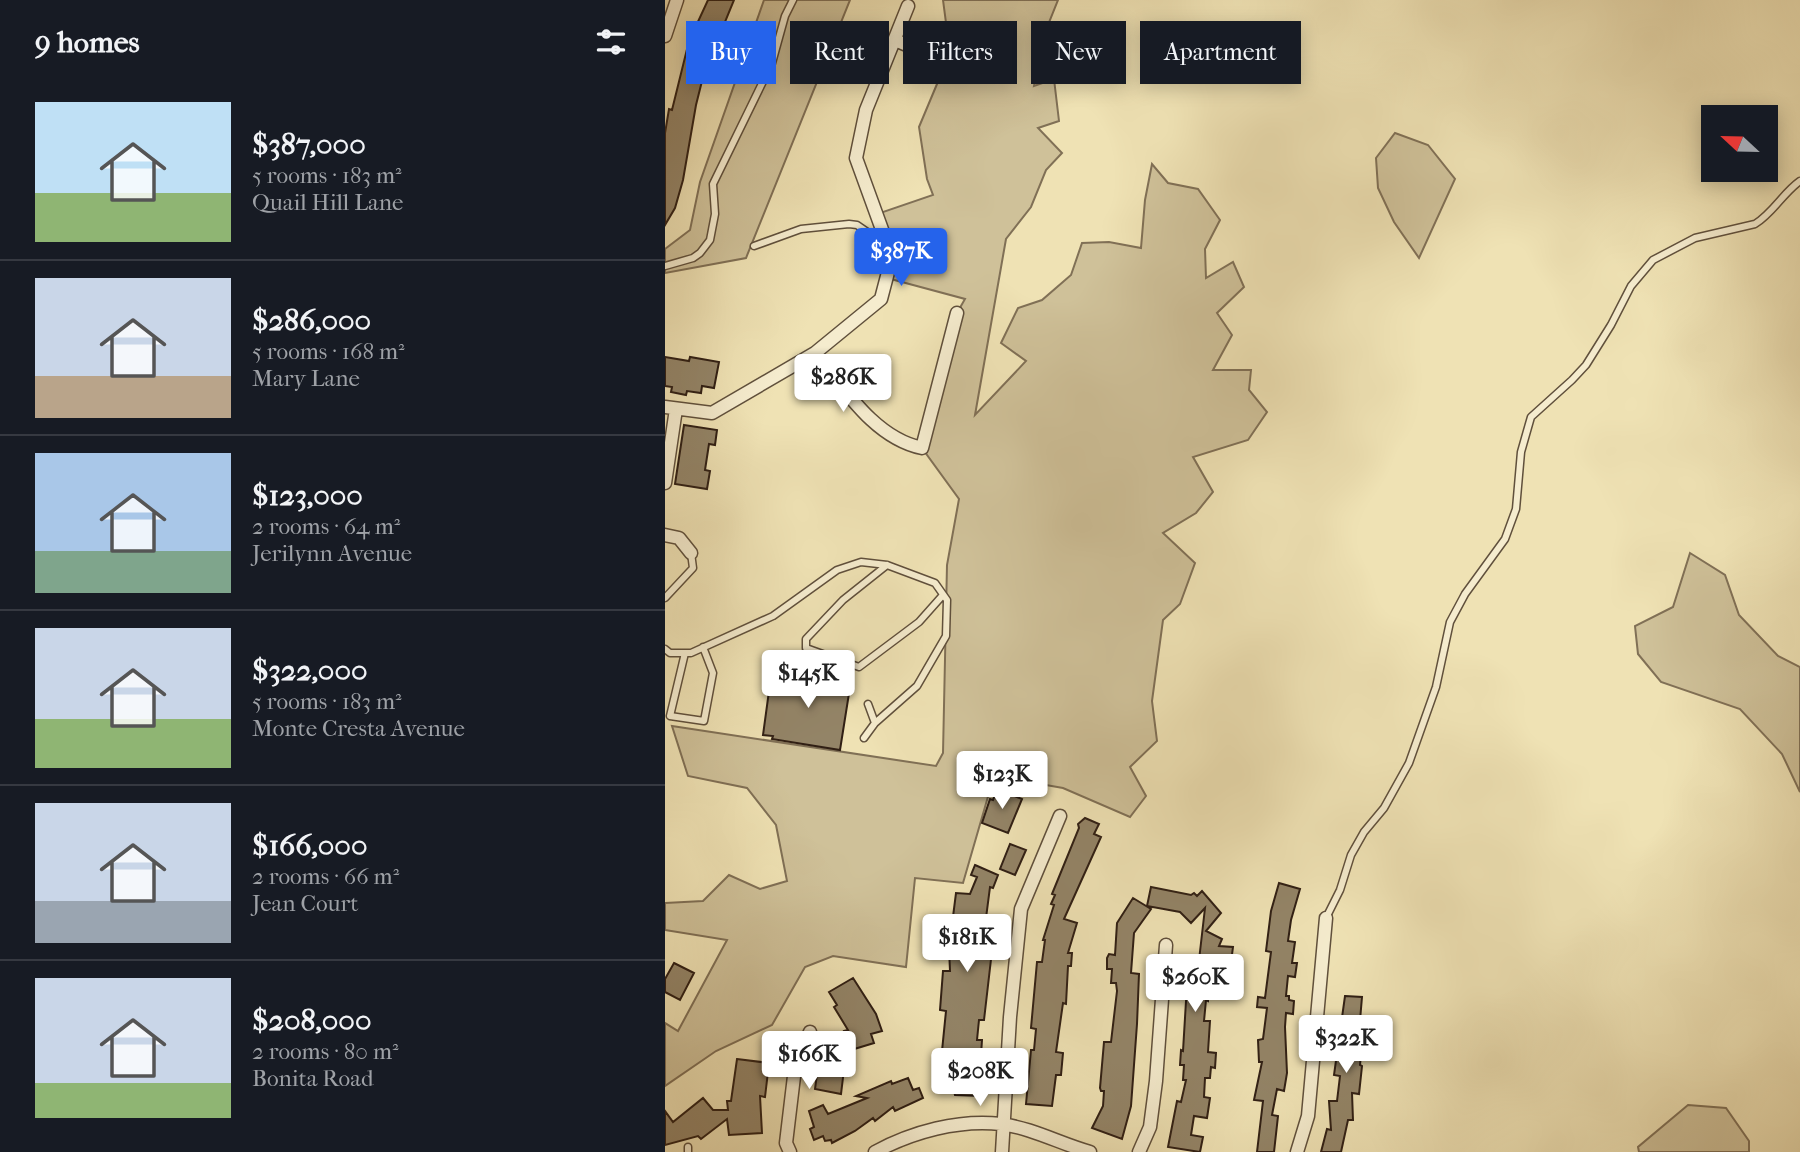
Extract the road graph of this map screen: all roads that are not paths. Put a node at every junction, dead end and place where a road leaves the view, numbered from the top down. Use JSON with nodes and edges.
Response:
{"nodes":[{"id":1,"x":677,"y":0,"type":"edge"},
{"id":2,"x":793,"y":0,"type":"edge"},
{"id":3,"x":908,"y":6,"type":"dead end"},
{"id":4,"x":665,"y":36,"type":"edge"},
{"id":5,"x":895,"y":40,"type":"junction"},
{"id":6,"x":903,"y":43,"type":"edge"},
{"id":7,"x":1800,"y":181,"type":"edge"},
{"id":8,"x":887,"y":241,"type":"junction"},
{"id":9,"x":754,"y":246,"type":"dead end"},
{"id":10,"x":665,"y":266,"type":"edge"},
{"id":11,"x":957,"y":313,"type":"dead end"},
{"id":12,"x":815,"y":353,"type":"junction"},
{"id":13,"x":671,"y":408,"type":"edge"},
{"id":14,"x":665,"y":483,"type":"edge"},
{"id":15,"x":665,"y":535,"type":"edge"},
{"id":16,"x":691,"y":553,"type":"joint"},
{"id":17,"x":887,"y":565,"type":"junction"},
{"id":18,"x":943,"y":595,"type":"junction"},
{"id":19,"x":665,"y":597,"type":"edge"},
{"id":20,"x":703,"y":647,"type":"junction"},
{"id":21,"x":665,"y":649,"type":"edge"},
{"id":22,"x":685,"y":653,"type":"junction"},
{"id":23,"x":868,"y":704,"type":"dead end"},
{"id":24,"x":875,"y":723,"type":"junction"},
{"id":25,"x":864,"y":738,"type":"dead end"},
{"id":26,"x":1060,"y":816,"type":"dead end"},
{"id":27,"x":1327,"y":918,"type":"joint"},
{"id":28,"x":1166,"y":945,"type":"dead end"},
{"id":29,"x":810,"y":1032,"type":"dead end"},
{"id":30,"x":1002,"y":1124,"type":"junction"},
{"id":31,"x":790,"y":1152,"type":"edge"},
{"id":32,"x":875,"y":1152,"type":"edge"},
{"id":33,"x":1002,"y":1152,"type":"edge"},
{"id":34,"x":1090,"y":1152,"type":"edge"},
{"id":35,"x":1139,"y":1152,"type":"edge"},
{"id":36,"x":1297,"y":1152,"type":"edge"}],
"edges":[{"from":1,"to":4,"type":"street"},
{"from":2,"to":10,"type":"lane"},
{"from":3,"to":5,"type":"street"},
{"from":5,"to":6,"type":"street"},
{"from":5,"to":8,"type":"street"},
{"from":7,"to":27,"type":"lane"},
{"from":8,"to":9,"type":"lane"},
{"from":8,"to":12,"type":"street"},
{"from":11,"to":12,"type":"street"},
{"from":12,"to":13,"type":"street"},
{"from":13,"to":14,"type":"street"},
{"from":15,"to":16,"type":"street"},
{"from":16,"to":19,"type":"lane"},
{"from":17,"to":18,"type":"lane"},
{"from":17,"to":18,"type":"lane"},
{"from":17,"to":20,"type":"lane"},
{"from":18,"to":24,"type":"lane"},
{"from":20,"to":22,"type":"lane"},
{"from":20,"to":22,"type":"lane"},
{"from":21,"to":22,"type":"lane"},
{"from":23,"to":24,"type":"lane"},
{"from":24,"to":25,"type":"lane"},
{"from":26,"to":30,"type":"street"},
{"from":27,"to":36,"type":"street"},
{"from":28,"to":35,"type":"street"},
{"from":29,"to":31,"type":"street"},
{"from":30,"to":32,"type":"street"},
{"from":30,"to":33,"type":"street"},
{"from":30,"to":34,"type":"street"}]}
